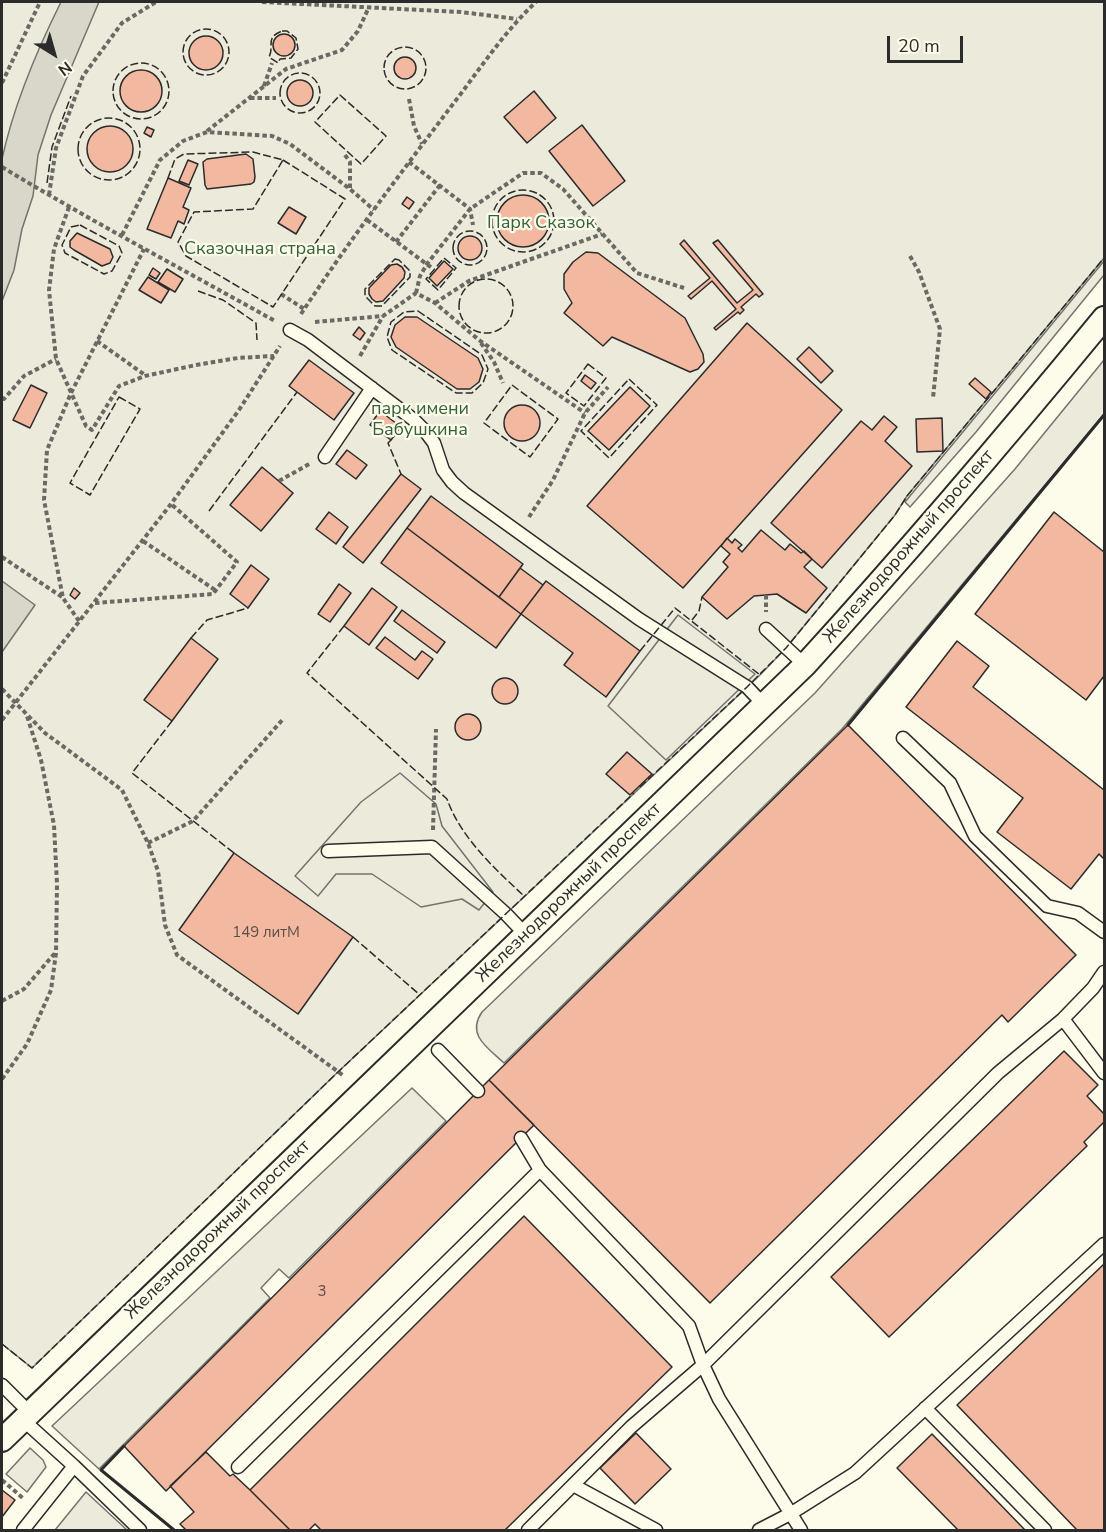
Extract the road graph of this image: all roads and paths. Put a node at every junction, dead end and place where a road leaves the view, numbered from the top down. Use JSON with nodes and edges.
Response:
{"nodes":[{"id":1,"x":40,"y":2,"type":"edge"},
{"id":2,"x":156,"y":2,"type":"edge"},
{"id":3,"x":262,"y":2,"type":"edge"},
{"id":4,"x":536,"y":2,"type":"edge"},
{"id":5,"x":369,"y":8,"type":"junction"},
{"id":6,"x":518,"y":19,"type":"junction"},
{"id":7,"x":272,"y":63,"type":"dead end"},
{"id":8,"x":2,"y":83,"type":"edge"},
{"id":9,"x":264,"y":87,"type":"junction"},
{"id":10,"x":249,"y":98,"type":"junction"},
{"id":11,"x":276,"y":98,"type":"dead end"},
{"id":12,"x":409,"y":99,"type":"dead end"},
{"id":13,"x":207,"y":132,"type":"junction"},
{"id":14,"x":422,"y":145,"type":"junction"},
{"id":15,"x":345,"y":155,"type":"dead end"},
{"id":16,"x":409,"y":162,"type":"junction"},
{"id":17,"x":2,"y":167,"type":"edge"},
{"id":18,"x":440,"y":185,"type":"junction"},
{"id":19,"x":350,"y":189,"type":"junction"},
{"id":20,"x":49,"y":195,"type":"junction"},
{"id":21,"x":69,"y":207,"type":"junction"},
{"id":22,"x":470,"y":209,"type":"junction"},
{"id":23,"x":374,"y":210,"type":"junction"},
{"id":24,"x":367,"y":220,"type":"junction"},
{"id":25,"x":473,"y":225,"type":"dead end"},
{"id":26,"x":602,"y":234,"type":"junction"},
{"id":27,"x":122,"y":235,"type":"junction"},
{"id":28,"x":396,"y":242,"type":"junction"},
{"id":29,"x":144,"y":249,"type":"junction"},
{"id":30,"x":910,"y":256,"type":"dead end"},
{"id":31,"x":427,"y":264,"type":"junction"},
{"id":32,"x":432,"y":268,"type":"dead end"},
{"id":33,"x":684,"y":288,"type":"dead end"},
{"id":34,"x":416,"y":293,"type":"junction"},
{"id":35,"x":281,"y":294,"type":"dead end"},
{"id":36,"x":435,"y":303,"type":"junction"},
{"id":37,"x":304,"y":309,"type":"junction"},
{"id":38,"x":383,"y":316,"type":"junction"},
{"id":39,"x":1104,"y":318,"type":"edge"},
{"id":40,"x":290,"y":330,"type":"junction"},
{"id":41,"x":479,"y":340,"type":"junction"},
{"id":42,"x":97,"y":341,"type":"junction"},
{"id":43,"x":274,"y":356,"type":"junction"},
{"id":44,"x":56,"y":359,"type":"junction"},
{"id":45,"x":349,"y":371,"type":"junction"},
{"id":46,"x":145,"y":376,"type":"junction"},
{"id":47,"x":503,"y":383,"type":"dead end"},
{"id":48,"x":608,"y":387,"type":"dead end"},
{"id":49,"x":372,"y":388,"type":"junction"},
{"id":50,"x":71,"y":393,"type":"junction"},
{"id":51,"x":2,"y":398,"type":"edge"},
{"id":52,"x":933,"y":398,"type":"dead end"},
{"id":53,"x":585,"y":413,"type":"junction"},
{"id":54,"x":325,"y":457,"type":"joint"},
{"id":55,"x":279,"y":481,"type":"dead end"},
{"id":56,"x":171,"y":504,"type":"junction"},
{"id":57,"x":518,"y":532,"type":"junction"},
{"id":58,"x":143,"y":541,"type":"junction"},
{"id":59,"x":2,"y":557,"type":"edge"},
{"id":60,"x":215,"y":590,"type":"junction"},
{"id":61,"x":63,"y":598,"type":"junction"},
{"id":62,"x":94,"y":603,"type":"junction"},
{"id":63,"x":80,"y":621,"type":"junction"},
{"id":64,"x":766,"y":629,"type":"dead end"},
{"id":65,"x":805,"y":665,"type":"junction"},
{"id":66,"x":2,"y":689,"type":"edge"},
{"id":67,"x":15,"y":701,"type":"junction"},
{"id":68,"x":764,"y":705,"type":"junction"},
{"id":69,"x":26,"y":713,"type":"junction"},
{"id":70,"x":284,"y":718,"type":"dead end"},
{"id":71,"x":2,"y":720,"type":"edge"},
{"id":72,"x":436,"y":729,"type":"dead end"},
{"id":73,"x":903,"y":738,"type":"dead end"},
{"id":74,"x":148,"y":843,"type":"junction"},
{"id":75,"x":432,"y":847,"type":"junction"},
{"id":76,"x":328,"y":851,"type":"dead end"},
{"id":77,"x":1104,"y":932,"type":"edge"},
{"id":78,"x":526,"y":935,"type":"junction"},
{"id":79,"x":56,"y":953,"type":"junction"},
{"id":80,"x":1104,"y":972,"type":"edge"},
{"id":81,"x":2,"y":1001,"type":"edge"},
{"id":82,"x":1063,"y":1018,"type":"junction"},
{"id":83,"x":438,"y":1050,"type":"dead end"},
{"id":84,"x":1104,"y":1073,"type":"edge"},
{"id":85,"x":347,"y":1078,"type":"dead end"},
{"id":86,"x":2,"y":1079,"type":"edge"},
{"id":87,"x":478,"y":1091,"type":"dead end"},
{"id":88,"x":521,"y":1138,"type":"dead end"},
{"id":89,"x":540,"y":1170,"type":"junction"},
{"id":90,"x":1104,"y":1244,"type":"edge"},
{"id":91,"x":703,"y":1365,"type":"junction"},
{"id":92,"x":2,"y":1385,"type":"edge"},
{"id":93,"x":926,"y":1408,"type":"junction"},
{"id":94,"x":25,"y":1416,"type":"junction"},
{"id":95,"x":2,"y":1440,"type":"edge"},
{"id":96,"x":74,"y":1466,"type":"junction"},
{"id":97,"x":238,"y":1467,"type":"dead end"},
{"id":98,"x":2,"y":1480,"type":"edge"},
{"id":99,"x":573,"y":1485,"type":"junction"},
{"id":100,"x":38,"y":1511,"type":"junction"},
{"id":101,"x":790,"y":1514,"type":"junction"},
{"id":102,"x":23,"y":1530,"type":"edge"},
{"id":103,"x":140,"y":1530,"type":"edge"},
{"id":104,"x":528,"y":1530,"type":"edge"},
{"id":105,"x":656,"y":1530,"type":"edge"},
{"id":106,"x":759,"y":1530,"type":"edge"},
{"id":107,"x":801,"y":1530,"type":"edge"},
{"id":108,"x":1044,"y":1530,"type":"edge"}],
"edges":[{"from":1,"to":8,"type":"path"},
{"from":2,"to":20,"type":"path"},
{"from":3,"to":5,"type":"path"},
{"from":4,"to":6,"type":"path"},
{"from":5,"to":6,"type":"path"},
{"from":5,"to":9,"type":"path"},
{"from":6,"to":14,"type":"path"},
{"from":7,"to":9,"type":"path"},
{"from":9,"to":10,"type":"path"},
{"from":10,"to":11,"type":"path"},
{"from":10,"to":13,"type":"path"},
{"from":12,"to":14,"type":"path"},
{"from":13,"to":19,"type":"path"},
{"from":13,"to":27,"type":"path"},
{"from":14,"to":16,"type":"path"},
{"from":15,"to":19,"type":"path"},
{"from":16,"to":18,"type":"path"},
{"from":16,"to":23,"type":"path"},
{"from":17,"to":20,"type":"path"},
{"from":18,"to":22,"type":"path"},
{"from":18,"to":28,"type":"path"},
{"from":19,"to":23,"type":"path"},
{"from":20,"to":21,"type":"path"},
{"from":21,"to":27,"type":"path"},
{"from":21,"to":44,"type":"path"},
{"from":22,"to":25,"type":"path"},
{"from":22,"to":26,"type":"path"},
{"from":22,"to":31,"type":"path"},
{"from":23,"to":24,"type":"path"},
{"from":24,"to":28,"type":"path"},
{"from":24,"to":37,"type":"path"},
{"from":26,"to":33,"type":"path"},
{"from":26,"to":36,"type":"path"},
{"from":27,"to":29,"type":"path"},
{"from":28,"to":31,"type":"path"},
{"from":29,"to":40,"type":"path"},
{"from":29,"to":42,"type":"path"},
{"from":30,"to":52,"type":"path"},
{"from":31,"to":32,"type":"path"},
{"from":31,"to":34,"type":"path"},
{"from":34,"to":36,"type":"path"},
{"from":34,"to":38,"type":"path"},
{"from":35,"to":37,"type":"path"},
{"from":36,"to":41,"type":"path"},
{"from":37,"to":40,"type":"path"},
{"from":38,"to":40,"type":"path"},
{"from":38,"to":45,"type":"path"},
{"from":39,"to":65,"type":"street","name":"Железнодорожный проспект"},
{"from":40,"to":43,"type":"path"},
{"from":40,"to":45,"type":"lane"},
{"from":41,"to":47,"type":"path"},
{"from":41,"to":53,"type":"path"},
{"from":42,"to":46,"type":"path"},
{"from":42,"to":50,"type":"path"},
{"from":43,"to":46,"type":"path"},
{"from":43,"to":56,"type":"path"},
{"from":44,"to":50,"type":"path"},
{"from":44,"to":51,"type":"path"},
{"from":45,"to":49,"type":"lane"},
{"from":46,"to":50,"type":"path"},
{"from":48,"to":53,"type":"path"},
{"from":49,"to":54,"type":"lane"},
{"from":49,"to":57,"type":"lane"},
{"from":50,"to":61,"type":"path"},
{"from":53,"to":57,"type":"path"},
{"from":54,"to":55,"type":"path"},
{"from":56,"to":58,"type":"path"},
{"from":56,"to":60,"type":"path"},
{"from":57,"to":68,"type":"lane"},
{"from":58,"to":60,"type":"path"},
{"from":58,"to":62,"type":"path"},
{"from":59,"to":61,"type":"path"},
{"from":60,"to":62,"type":"path"},
{"from":61,"to":63,"type":"path"},
{"from":62,"to":63,"type":"path"},
{"from":63,"to":67,"type":"path"},
{"from":64,"to":65,"type":"lane"},
{"from":65,"to":68,"type":"street","name":"Железнодорожный проспект"},
{"from":66,"to":67,"type":"path"},
{"from":67,"to":69,"type":"path"},
{"from":67,"to":71,"type":"path"},
{"from":68,"to":78,"type":"street","name":"Железнодорожный проспект"},
{"from":69,"to":74,"type":"path"},
{"from":69,"to":79,"type":"path"},
{"from":70,"to":74,"type":"path"},
{"from":72,"to":75,"type":"path"},
{"from":73,"to":77,"type":"lane"},
{"from":74,"to":85,"type":"path"},
{"from":75,"to":76,"type":"lane"},
{"from":75,"to":78,"type":"lane"},
{"from":78,"to":94,"type":"street","name":"Железнодорожный проспект"},
{"from":79,"to":81,"type":"path"},
{"from":79,"to":86,"type":"path"},
{"from":80,"to":82,"type":"lane"},
{"from":82,"to":84,"type":"lane"},
{"from":82,"to":91,"type":"lane"},
{"from":83,"to":87,"type":"lane"},
{"from":88,"to":89,"type":"lane"},
{"from":89,"to":91,"type":"lane"},
{"from":89,"to":97,"type":"lane"},
{"from":90,"to":93,"type":"lane"},
{"from":91,"to":99,"type":"lane"},
{"from":91,"to":101,"type":"lane"},
{"from":92,"to":94,"type":"lane"},
{"from":93,"to":101,"type":"lane"},
{"from":93,"to":108,"type":"lane"},
{"from":94,"to":95,"type":"street","name":"Железнодорожный проспект"},
{"from":94,"to":96,"type":"lane"},
{"from":96,"to":100,"type":"lane"},
{"from":96,"to":103,"type":"lane"},
{"from":98,"to":100,"type":"path"},
{"from":99,"to":104,"type":"lane"},
{"from":99,"to":105,"type":"lane"},
{"from":100,"to":102,"type":"lane"},
{"from":101,"to":106,"type":"lane"},
{"from":101,"to":107,"type":"lane"}]}
